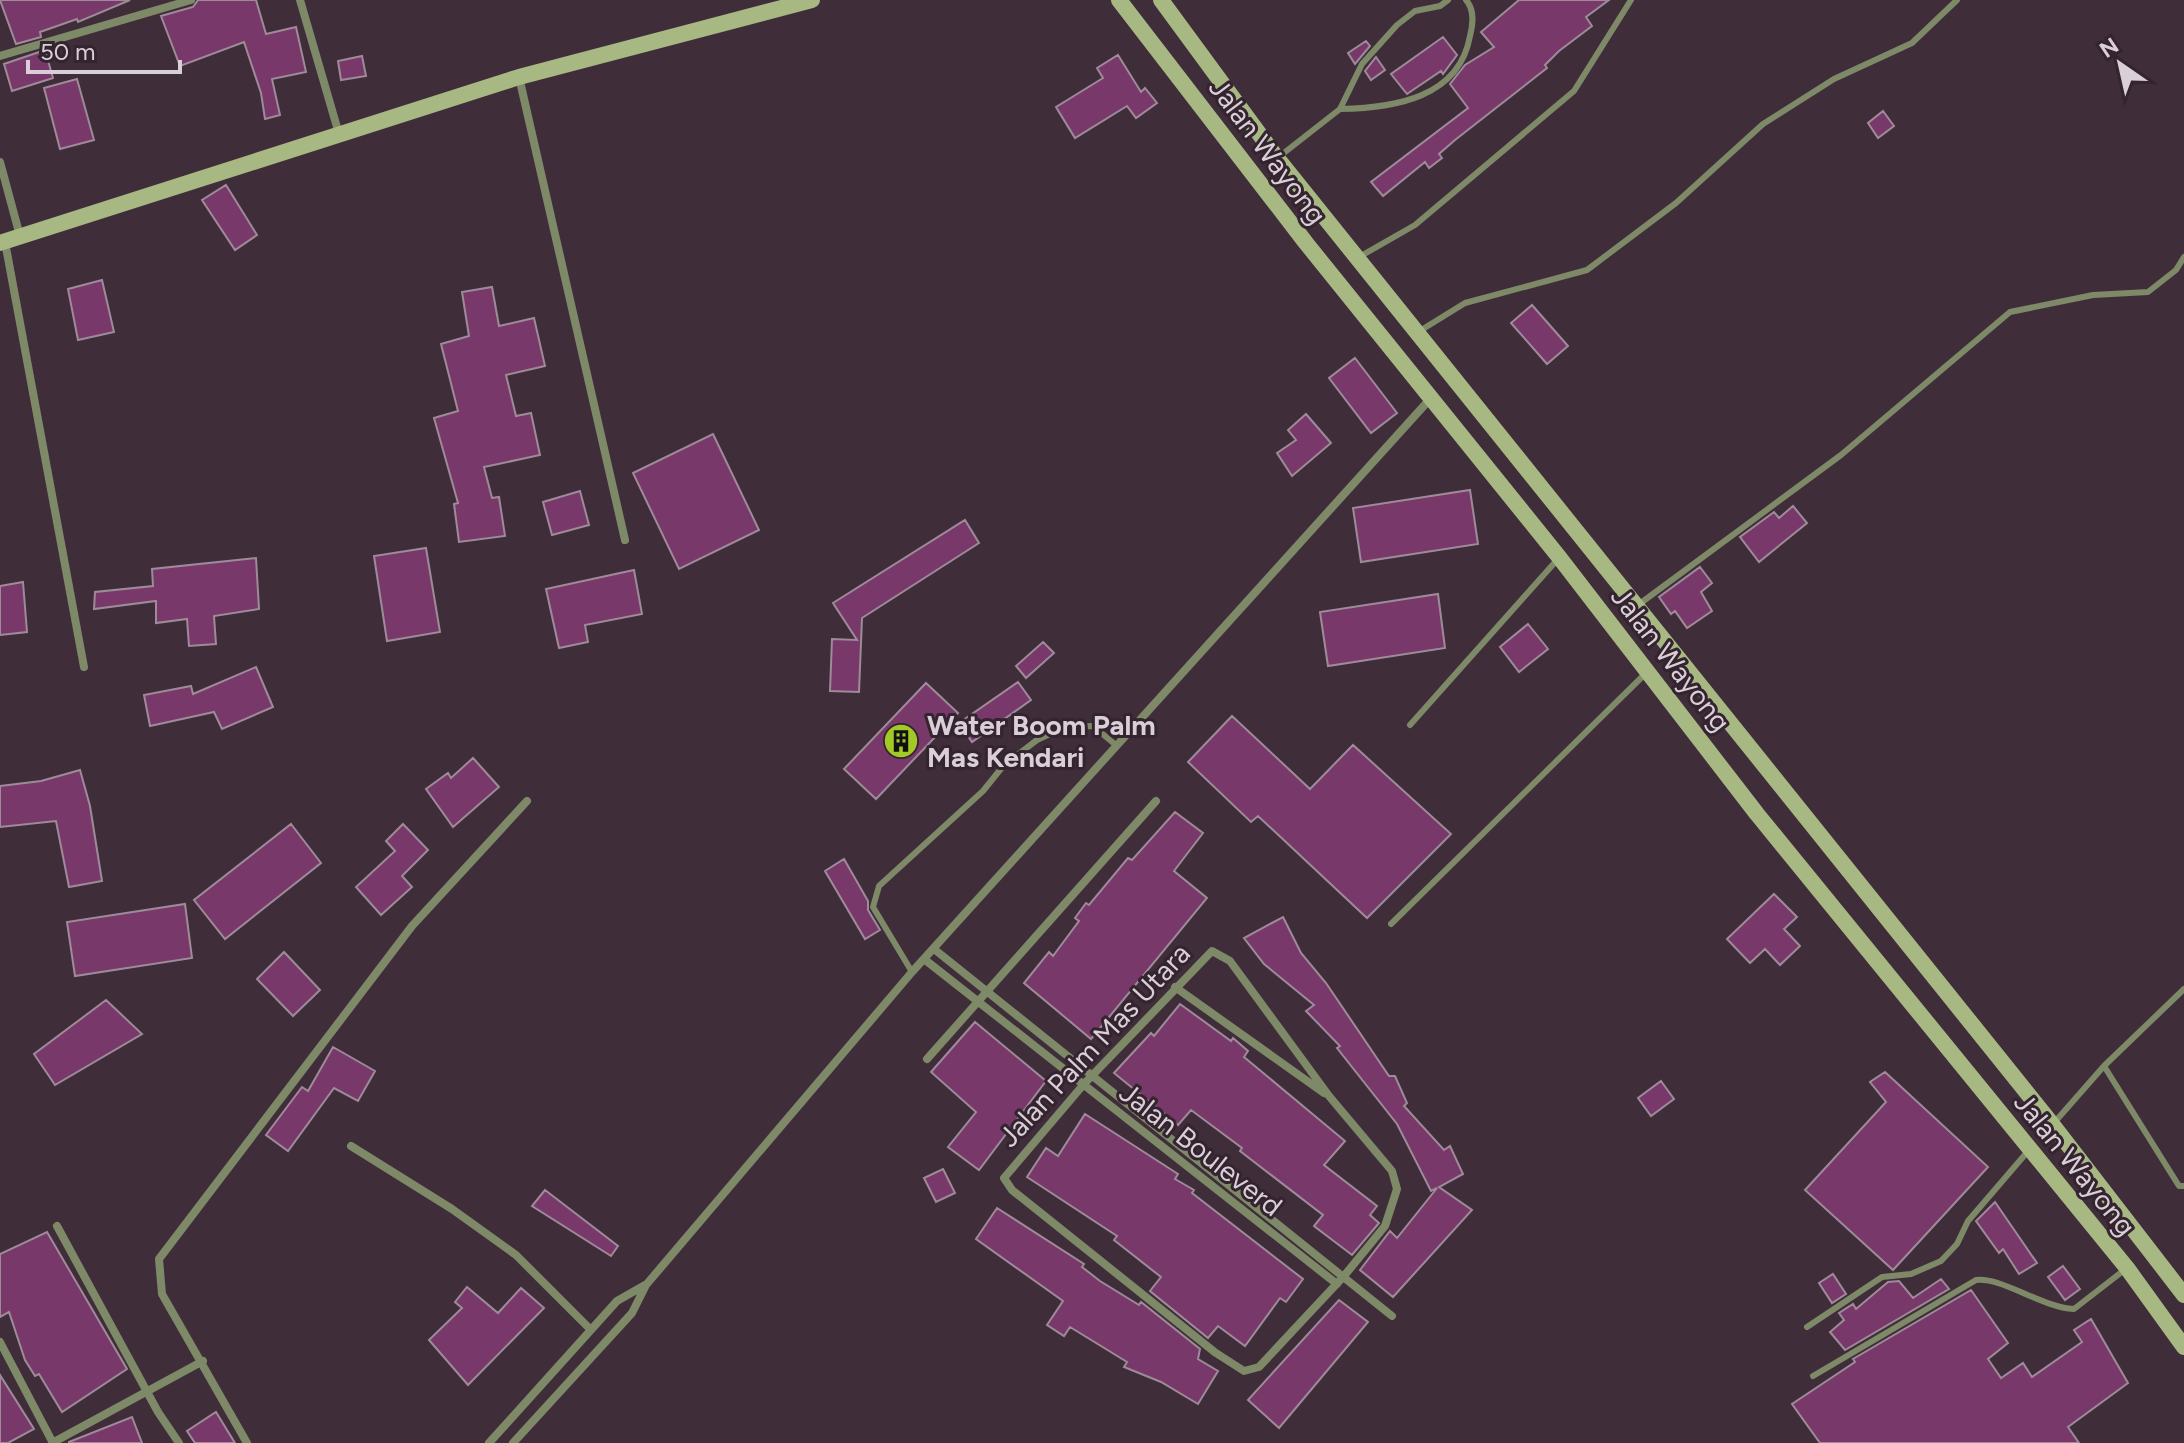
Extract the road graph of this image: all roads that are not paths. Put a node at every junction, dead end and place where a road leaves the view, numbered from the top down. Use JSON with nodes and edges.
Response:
{"nodes":[{"id":1,"x":191,"y":0,"type":"edge"},
{"id":2,"x":300,"y":0,"type":"edge"},
{"id":3,"x":812,"y":0,"type":"edge"},
{"id":4,"x":1119,"y":0,"type":"edge"},
{"id":5,"x":1161,"y":0,"type":"edge"},
{"id":6,"x":1448,"y":0,"type":"edge"},
{"id":7,"x":1466,"y":0,"type":"edge"},
{"id":8,"x":1631,"y":0,"type":"edge"},
{"id":9,"x":1957,"y":0,"type":"edge"},
{"id":10,"x":0,"y":56,"type":"edge"},
{"id":11,"x":519,"y":77,"type":"junction"},
{"id":12,"x":1340,"y":109,"type":"junction"},
{"id":13,"x":339,"y":135,"type":"junction"},
{"id":14,"x":1277,"y":158,"type":"junction"},
{"id":15,"x":0,"y":162,"type":"edge"},
{"id":16,"x":8,"y":240,"type":"edge"},
{"id":17,"x":2184,"y":257,"type":"edge"},
{"id":18,"x":1358,"y":258,"type":"junction"},
{"id":19,"x":1418,"y":332,"type":"junction"},
{"id":20,"x":1430,"y":399,"type":"junction"},
{"id":21,"x":625,"y":540,"type":"dead end"},
{"id":22,"x":1559,"y":557,"type":"junction"},
{"id":23,"x":1637,"y":607,"type":"junction"},
{"id":24,"x":84,"y":667,"type":"dead end"},
{"id":25,"x":1648,"y":671,"type":"junction"},
{"id":26,"x":1410,"y":725,"type":"dead end"},
{"id":27,"x":1117,"y":746,"type":"junction"},
{"id":28,"x":527,"y":801,"type":"dead end"},
{"id":29,"x":1156,"y":801,"type":"dead end"},
{"id":30,"x":1391,"y":924,"type":"dead end"},
{"id":31,"x":934,"y":949,"type":"junction"},
{"id":32,"x":924,"y":959,"type":"junction"},
{"id":33,"x":912,"y":972,"type":"junction"},
{"id":34,"x":1175,"y":987,"type":"junction"},
{"id":35,"x":2184,"y":989,"type":"edge"},
{"id":36,"x":987,"y":991,"type":"junction"},
{"id":37,"x":979,"y":1000,"type":"junction"},
{"id":38,"x":927,"y":1059,"type":"dead end"},
{"id":39,"x":2104,"y":1066,"type":"junction"},
{"id":40,"x":1091,"y":1077,"type":"junction"},
{"id":41,"x":1084,"y":1084,"type":"junction"},
{"id":42,"x":1329,"y":1096,"type":"junction"},
{"id":43,"x":2052,"y":1124,"type":"junction"},
{"id":44,"x":351,"y":1146,"type":"dead end"},
{"id":45,"x":2029,"y":1150,"type":"junction"},
{"id":46,"x":2184,"y":1186,"type":"edge"},
{"id":47,"x":57,"y":1226,"type":"dead end"},
{"id":48,"x":2127,"y":1268,"type":"junction"},
{"id":49,"x":1344,"y":1276,"type":"junction"},
{"id":50,"x":1337,"y":1284,"type":"junction"},
{"id":51,"x":646,"y":1285,"type":"junction"},
{"id":52,"x":2184,"y":1295,"type":"edge"},
{"id":53,"x":1392,"y":1316,"type":"dead end"},
{"id":54,"x":1807,"y":1327,"type":"dead end"},
{"id":55,"x":591,"y":1330,"type":"junction"},
{"id":56,"x":0,"y":1342,"type":"edge"},
{"id":57,"x":2184,"y":1347,"type":"edge"},
{"id":58,"x":203,"y":1361,"type":"junction"},
{"id":59,"x":1813,"y":1376,"type":"dead end"},
{"id":60,"x":147,"y":1390,"type":"junction"},
{"id":61,"x":53,"y":1443,"type":"edge"},
{"id":62,"x":179,"y":1443,"type":"edge"},
{"id":63,"x":247,"y":1443,"type":"edge"},
{"id":64,"x":489,"y":1443,"type":"edge"},
{"id":65,"x":513,"y":1443,"type":"edge"}],
"edges":[{"from":1,"to":10,"type":"street"},
{"from":2,"to":13,"type":"street"},
{"from":3,"to":11,"type":"main road"},
{"from":4,"to":20,"type":"main road","name":"Jalan Wayong"},
{"from":5,"to":14,"type":"main road","name":"Jalan Wayong"},
{"from":6,"to":12,"type":"lane"},
{"from":7,"to":12,"type":"lane"},
{"from":8,"to":18,"type":"lane"},
{"from":9,"to":19,"type":"lane"},
{"from":11,"to":13,"type":"main road"},
{"from":11,"to":21,"type":"street"},
{"from":12,"to":14,"type":"lane"},
{"from":13,"to":16,"type":"main road"},
{"from":14,"to":18,"type":"main road","name":"Jalan Wayong"},
{"from":15,"to":16,"type":"street"},
{"from":16,"to":24,"type":"street"},
{"from":17,"to":23,"type":"lane"},
{"from":18,"to":19,"type":"main road","name":"Jalan Wayong"},
{"from":19,"to":23,"type":"main road","name":"Jalan Wayong"},
{"from":20,"to":22,"type":"main road","name":"Jalan Wayong"},
{"from":20,"to":27,"type":"street"},
{"from":22,"to":25,"type":"main road","name":"Jalan Wayong"},
{"from":22,"to":26,"type":"lane"},
{"from":23,"to":43,"type":"main road","name":"Jalan Wayong"},
{"from":25,"to":30,"type":"lane"},
{"from":25,"to":45,"type":"main road","name":"Jalan Wayong"},
{"from":27,"to":31,"type":"street"},
{"from":27,"to":33,"type":"lane"},
{"from":28,"to":58,"type":"street"},
{"from":29,"to":36,"type":"street"},
{"from":31,"to":32,"type":"street"},
{"from":31,"to":36,"type":"street","name":"Jalan Bouleverd"},
{"from":32,"to":33,"type":"street"},
{"from":32,"to":37,"type":"street","name":"Jalan Bouleverd"},
{"from":33,"to":51,"type":"street"},
{"from":34,"to":40,"type":"street","name":"Jalan Palm Mas Utara"},
{"from":34,"to":42,"type":"street"},
{"from":34,"to":42,"type":"street","name":"Jalan Palm Mas Utara"},
{"from":35,"to":39,"type":"lane"},
{"from":36,"to":37,"type":"street"},
{"from":36,"to":40,"type":"street","name":"Jalan Bouleverd"},
{"from":37,"to":38,"type":"street"},
{"from":37,"to":41,"type":"street","name":"Jalan Bouleverd"},
{"from":39,"to":43,"type":"lane"},
{"from":39,"to":46,"type":"lane"},
{"from":40,"to":41,"type":"street","name":"Jalan Palm Mas Utara"},
{"from":40,"to":49,"type":"street","name":"Jalan Bouleverd"},
{"from":41,"to":50,"type":"street","name":"Jalan Bouleverd"},
{"from":41,"to":50,"type":"street","name":"Jalan Palm Mas Utara"},
{"from":42,"to":49,"type":"street","name":"Jalan Palm Mas Utara"},
{"from":43,"to":52,"type":"main road","name":"Jalan Wayong"},
{"from":44,"to":55,"type":"street"},
{"from":45,"to":48,"type":"main road","name":"Jalan Wayong"},
{"from":45,"to":54,"type":"lane"},
{"from":47,"to":60,"type":"street"},
{"from":48,"to":57,"type":"main road","name":"Jalan Wayong"},
{"from":48,"to":59,"type":"lane"},
{"from":49,"to":50,"type":"street"},
{"from":49,"to":53,"type":"street","name":"Jalan Bouleverd"},
{"from":51,"to":55,"type":"street"},
{"from":51,"to":65,"type":"street"},
{"from":55,"to":64,"type":"street"},
{"from":56,"to":61,"type":"street"},
{"from":58,"to":60,"type":"street"},
{"from":58,"to":63,"type":"street"},
{"from":60,"to":61,"type":"street"},
{"from":60,"to":62,"type":"street"}]}
